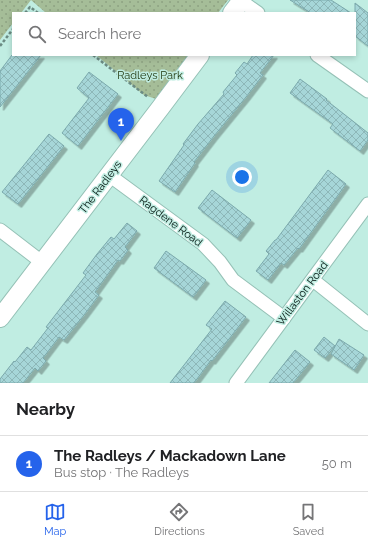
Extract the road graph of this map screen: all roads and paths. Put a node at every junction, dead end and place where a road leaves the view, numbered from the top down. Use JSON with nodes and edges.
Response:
{"nodes":[{"id":1,"x":238,"y":5,"type":"edge"},
{"id":2,"x":26,"y":12,"type":"edge"},
{"id":3,"x":37,"y":12,"type":"edge"},
{"id":4,"x":256,"y":12,"type":"edge"},
{"id":5,"x":12,"y":30,"type":"edge"},
{"id":6,"x":0,"y":46,"type":"edge"},
{"id":7,"x":94,"y":56,"type":"edge"},
{"id":8,"x":199,"y":56,"type":"edge"},
{"id":9,"x":318,"y":56,"type":"edge"},
{"id":10,"x":368,"y":91,"type":"edge"},
{"id":11,"x":161,"y":108,"type":"junction"},
{"id":12,"x":109,"y":175,"type":"junction"},
{"id":13,"x":368,"y":204,"type":"edge"},
{"id":14,"x":0,"y":230,"type":"edge"},
{"id":15,"x":43,"y":263,"type":"junction"},
{"id":16,"x":312,"y":280,"type":"junction"},
{"id":17,"x":0,"y":318,"type":"edge"},
{"id":18,"x":284,"y":318,"type":"junction"},
{"id":19,"x":368,"y":324,"type":"edge"},
{"id":20,"x":236,"y":383,"type":"edge"}],
"edges":[{"from":1,"to":4,"type":"street"},
{"from":2,"to":3,"type":"path"},
{"from":5,"to":6,"type":"path"},
{"from":7,"to":11,"type":"path"},
{"from":8,"to":11,"type":"street","name":"The Radleys"},
{"from":9,"to":10,"type":"street"},
{"from":11,"to":12,"type":"street","name":"The Radleys"},
{"from":12,"to":15,"type":"street","name":"The Radleys"},
{"from":12,"to":18,"type":"street","name":"Ragdene Road"},
{"from":13,"to":16,"type":"street","name":"Willaston Road"},
{"from":14,"to":15,"type":"street"},
{"from":15,"to":17,"type":"street","name":"The Radleys"},
{"from":16,"to":18,"type":"street","name":"Willaston Road"},
{"from":16,"to":19,"type":"street"},
{"from":18,"to":20,"type":"street","name":"Willaston Road"}]}
